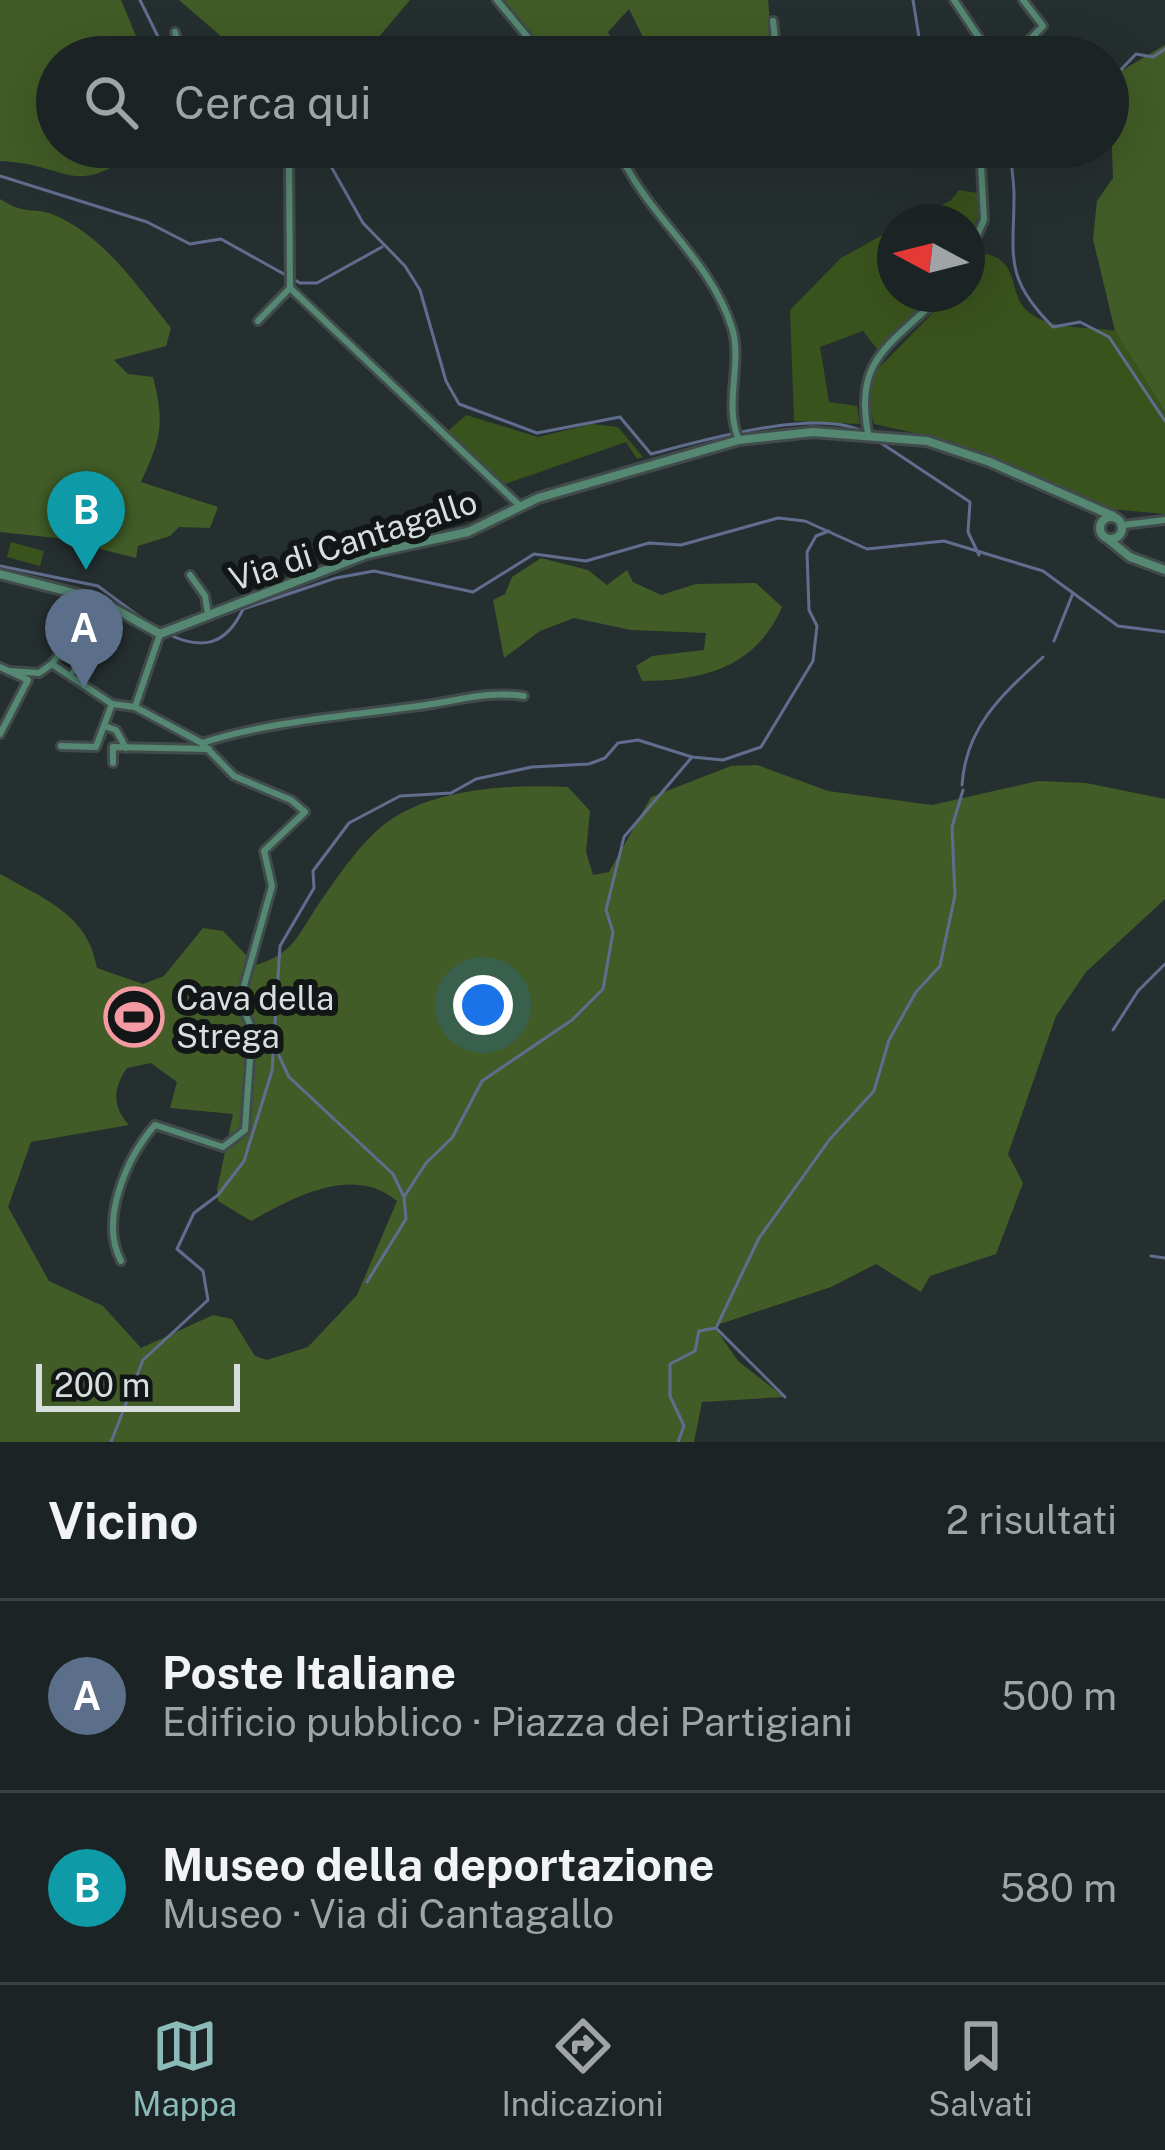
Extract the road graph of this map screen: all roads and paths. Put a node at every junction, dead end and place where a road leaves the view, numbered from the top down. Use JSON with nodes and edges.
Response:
{"nodes":[{"id":1,"x":497,"y":0,"type":"edge"},
{"id":2,"x":954,"y":0,"type":"edge"},
{"id":3,"x":1023,"y":0,"type":"edge"},
{"id":4,"x":773,"y":21,"type":"dead end"},
{"id":5,"x":175,"y":32,"type":"dead end"},
{"id":6,"x":176,"y":36,"type":"edge"},
{"id":7,"x":527,"y":36,"type":"edge"},
{"id":8,"x":775,"y":36,"type":"edge"},
{"id":9,"x":978,"y":36,"type":"edge"},
{"id":10,"x":1033,"y":36,"type":"edge"},
{"id":11,"x":289,"y":168,"type":"edge"},
{"id":12,"x":630,"y":168,"type":"edge"},
{"id":13,"x":981,"y":168,"type":"edge"},
{"id":14,"x":983,"y":204,"type":"edge"},
{"id":15,"x":290,"y":288,"type":"junction"},
{"id":16,"x":925,"y":312,"type":"edge"},
{"id":17,"x":258,"y":321,"type":"dead end"},
{"id":18,"x":864,"y":434,"type":"junction"},
{"id":19,"x":737,"y":436,"type":"junction"},
{"id":20,"x":1077,"y":504,"type":"junction"},
{"id":21,"x":519,"y":505,"type":"junction"},
{"id":22,"x":1113,"y":516,"type":"junction"},
{"id":23,"x":1165,"y":520,"type":"edge"},
{"id":24,"x":1100,"y":524,"type":"junction"},
{"id":25,"x":1122,"y":530,"type":"junction"},
{"id":26,"x":1108,"y":538,"type":"junction"},
{"id":27,"x":1121,"y":550,"type":"junction"},
{"id":28,"x":1165,"y":570,"type":"edge"},
{"id":29,"x":0,"y":574,"type":"edge"},
{"id":30,"x":190,"y":575,"type":"dead end"},
{"id":31,"x":97,"y":598,"type":"junction"},
{"id":32,"x":114,"y":607,"type":"junction"},
{"id":33,"x":208,"y":614,"type":"junction"},
{"id":34,"x":164,"y":632,"type":"junction"},
{"id":35,"x":52,"y":664,"type":"junction"},
{"id":36,"x":0,"y":668,"type":"edge"},
{"id":37,"x":9,"y":671,"type":"junction"},
{"id":38,"x":72,"y":673,"type":"junction"},
{"id":39,"x":524,"y":696,"type":"dead end"},
{"id":40,"x":112,"y":704,"type":"junction"},
{"id":41,"x":134,"y":707,"type":"junction"},
{"id":42,"x":103,"y":726,"type":"junction"},
{"id":43,"x":0,"y":734,"type":"edge"},
{"id":44,"x":101,"y":736,"type":"junction"},
{"id":45,"x":61,"y":746,"type":"dead end"},
{"id":46,"x":206,"y":746,"type":"junction"},
{"id":47,"x":113,"y":747,"type":"junction"},
{"id":48,"x":126,"y":748,"type":"junction"},
{"id":49,"x":112,"y":763,"type":"dead end"},
{"id":50,"x":121,"y":1261,"type":"dead end"}],
"edges":[{"from":1,"to":7,"type":"street"},
{"from":2,"to":9,"type":"street"},
{"from":3,"to":10,"type":"street"},
{"from":4,"to":8,"type":"street"},
{"from":5,"to":6,"type":"street"},
{"from":11,"to":15,"type":"street"},
{"from":12,"to":19,"type":"street"},
{"from":13,"to":14,"type":"street"},
{"from":15,"to":17,"type":"street"},
{"from":15,"to":21,"type":"street"},
{"from":16,"to":18,"type":"street"},
{"from":18,"to":19,"type":"street","name":"Via di Cantagallo"},
{"from":18,"to":20,"type":"street","name":"Via di Cantagallo"},
{"from":19,"to":21,"type":"street","name":"Via di Cantagallo"},
{"from":20,"to":22,"type":"street"},
{"from":20,"to":24,"type":"street"},
{"from":21,"to":33,"type":"street","name":"Via di Cantagallo"},
{"from":22,"to":24,"type":"street"},
{"from":22,"to":25,"type":"street"},
{"from":23,"to":25,"type":"street"},
{"from":24,"to":26,"type":"street"},
{"from":25,"to":26,"type":"street"},
{"from":25,"to":27,"type":"street"},
{"from":26,"to":27,"type":"street"},
{"from":27,"to":28,"type":"street"},
{"from":29,"to":31,"type":"street"},
{"from":30,"to":33,"type":"street"},
{"from":31,"to":32,"type":"street"},
{"from":31,"to":35,"type":"street"},
{"from":32,"to":34,"type":"street"},
{"from":32,"to":38,"type":"street"},
{"from":33,"to":34,"type":"street","name":"Via di Cantagallo"},
{"from":34,"to":41,"type":"street"},
{"from":35,"to":37,"type":"street"},
{"from":35,"to":38,"type":"street"},
{"from":36,"to":37,"type":"street"},
{"from":37,"to":43,"type":"street"},
{"from":38,"to":40,"type":"street"},
{"from":39,"to":46,"type":"street"},
{"from":40,"to":41,"type":"street"},
{"from":40,"to":42,"type":"street"},
{"from":41,"to":46,"type":"street"},
{"from":42,"to":44,"type":"street"},
{"from":42,"to":48,"type":"street"},
{"from":44,"to":45,"type":"street"},
{"from":44,"to":47,"type":"street"},
{"from":46,"to":48,"type":"street"},
{"from":46,"to":50,"type":"street"},
{"from":47,"to":48,"type":"street"},
{"from":47,"to":49,"type":"street"}]}
